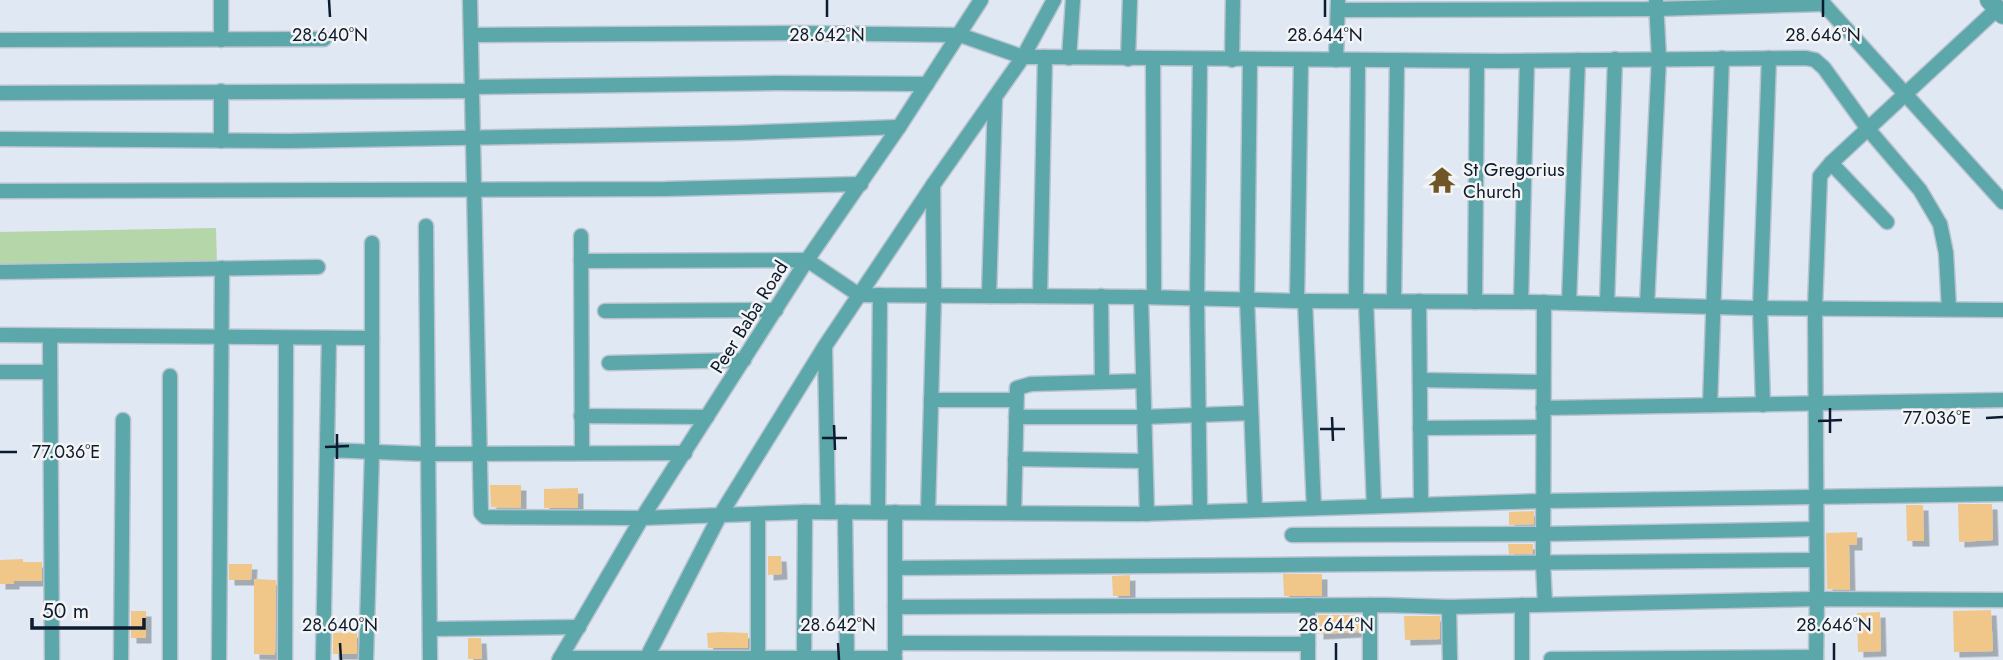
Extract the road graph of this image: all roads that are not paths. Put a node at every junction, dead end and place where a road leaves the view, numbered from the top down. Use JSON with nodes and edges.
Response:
{"nodes":[{"id":1,"x":221,"y":0,"type":"edge"},
{"id":2,"x":470,"y":0,"type":"edge"},
{"id":3,"x":981,"y":0,"type":"edge"},
{"id":4,"x":1054,"y":0,"type":"edge"},
{"id":5,"x":1073,"y":0,"type":"edge"},
{"id":6,"x":1130,"y":0,"type":"edge"},
{"id":7,"x":1233,"y":0,"type":"edge"},
{"id":8,"x":1822,"y":2,"type":"edge"},
{"id":9,"x":1338,"y":5,"type":"edge"},
{"id":10,"x":1656,"y":5,"type":"edge"},
{"id":11,"x":1996,"y":8,"type":"edge"},
{"id":12,"x":471,"y":35,"type":"junction"},
{"id":13,"x":960,"y":35,"type":"junction"},
{"id":14,"x":324,"y":39,"type":"dead end"},
{"id":15,"x":0,"y":40,"type":"edge"},
{"id":16,"x":221,"y":40,"type":"junction"},
{"id":17,"x":1023,"y":57,"type":"junction"},
{"id":18,"x":1045,"y":57,"type":"junction"},
{"id":19,"x":1069,"y":58,"type":"junction"},
{"id":20,"x":1659,"y":58,"type":"junction"},
{"id":21,"x":1722,"y":58,"type":"junction"},
{"id":22,"x":1769,"y":58,"type":"junction"},
{"id":23,"x":1128,"y":59,"type":"junction"},
{"id":24,"x":1153,"y":59,"type":"junction"},
{"id":25,"x":1615,"y":59,"type":"junction"},
{"id":26,"x":1200,"y":60,"type":"junction"},
{"id":27,"x":1232,"y":60,"type":"junction"},
{"id":28,"x":1251,"y":60,"type":"junction"},
{"id":29,"x":1301,"y":60,"type":"junction"},
{"id":30,"x":1336,"y":60,"type":"junction"},
{"id":31,"x":1358,"y":60,"type":"junction"},
{"id":32,"x":1578,"y":60,"type":"junction"},
{"id":33,"x":1397,"y":61,"type":"junction"},
{"id":34,"x":1477,"y":61,"type":"junction"},
{"id":35,"x":1527,"y":61,"type":"junction"},
{"id":36,"x":927,"y":84,"type":"junction"},
{"id":37,"x":472,"y":89,"type":"junction"},
{"id":38,"x":220,"y":91,"type":"junction"},
{"id":39,"x":0,"y":93,"type":"edge"},
{"id":40,"x":1905,"y":94,"type":"junction"},
{"id":41,"x":996,"y":97,"type":"junction"},
{"id":42,"x":899,"y":127,"type":"junction"},
{"id":43,"x":1868,"y":129,"type":"junction"},
{"id":44,"x":474,"y":138,"type":"junction"},
{"id":45,"x":0,"y":139,"type":"edge"},
{"id":46,"x":221,"y":141,"type":"junction"},
{"id":47,"x":1831,"y":163,"type":"junction"},
{"id":48,"x":861,"y":184,"type":"junction"},
{"id":49,"x":933,"y":185,"type":"junction"},
{"id":50,"x":475,"y":190,"type":"junction"},
{"id":51,"x":0,"y":191,"type":"edge"},
{"id":52,"x":2003,"y":202,"type":"edge"},
{"id":53,"x":1887,"y":222,"type":"dead end"},
{"id":54,"x":426,"y":226,"type":"dead end"},
{"id":55,"x":582,"y":236,"type":"dead end"},
{"id":56,"x":372,"y":243,"type":"dead end"},
{"id":57,"x":807,"y":260,"type":"junction"},
{"id":58,"x":581,"y":261,"type":"junction"},
{"id":59,"x":318,"y":267,"type":"dead end"},
{"id":60,"x":222,"y":268,"type":"junction"},
{"id":61,"x":0,"y":272,"type":"edge"},
{"id":62,"x":859,"y":295,"type":"junction"},
{"id":63,"x":880,"y":295,"type":"junction"},
{"id":64,"x":934,"y":296,"type":"junction"},
{"id":65,"x":989,"y":296,"type":"junction"},
{"id":66,"x":1040,"y":296,"type":"junction"},
{"id":67,"x":1101,"y":296,"type":"junction"},
{"id":68,"x":1148,"y":297,"type":"junction"},
{"id":69,"x":1197,"y":298,"type":"junction"},
{"id":70,"x":1247,"y":298,"type":"junction"},
{"id":71,"x":1301,"y":301,"type":"junction"},
{"id":72,"x":1361,"y":301,"type":"junction"},
{"id":73,"x":1394,"y":302,"type":"junction"},
{"id":74,"x":1419,"y":302,"type":"junction"},
{"id":75,"x":1475,"y":302,"type":"junction"},
{"id":76,"x":1521,"y":302,"type":"junction"},
{"id":77,"x":1544,"y":302,"type":"junction"},
{"id":78,"x":1569,"y":303,"type":"junction"},
{"id":79,"x":1607,"y":304,"type":"junction"},
{"id":80,"x":1647,"y":305,"type":"junction"},
{"id":81,"x":1713,"y":306,"type":"junction"},
{"id":82,"x":1760,"y":308,"type":"junction"},
{"id":83,"x":1815,"y":308,"type":"junction"},
{"id":84,"x":1949,"y":309,"type":"junction"},
{"id":85,"x":776,"y":310,"type":"junction"},
{"id":86,"x":2003,"y":310,"type":"edge"},
{"id":87,"x":605,"y":311,"type":"dead end"},
{"id":88,"x":0,"y":335,"type":"edge"},
{"id":89,"x":50,"y":336,"type":"junction"},
{"id":90,"x":223,"y":337,"type":"junction"},
{"id":91,"x":286,"y":338,"type":"junction"},
{"id":92,"x":329,"y":338,"type":"junction"},
{"id":93,"x":372,"y":338,"type":"junction"},
{"id":94,"x":825,"y":346,"type":"junction"},
{"id":95,"x":744,"y":360,"type":"junction"},
{"id":96,"x":609,"y":363,"type":"dead end"},
{"id":97,"x":0,"y":372,"type":"edge"},
{"id":98,"x":50,"y":372,"type":"junction"},
{"id":99,"x":170,"y":376,"type":"dead end"},
{"id":100,"x":1143,"y":380,"type":"junction"},
{"id":101,"x":1420,"y":380,"type":"junction"},
{"id":102,"x":1101,"y":382,"type":"junction"},
{"id":103,"x":1543,"y":382,"type":"junction"},
{"id":104,"x":931,"y":400,"type":"junction"},
{"id":105,"x":1016,"y":400,"type":"junction"},
{"id":106,"x":2003,"y":400,"type":"edge"},
{"id":107,"x":1816,"y":404,"type":"junction"},
{"id":108,"x":1710,"y":405,"type":"junction"},
{"id":109,"x":1763,"y":405,"type":"junction"},
{"id":110,"x":1543,"y":408,"type":"junction"},
{"id":111,"x":1251,"y":413,"type":"junction"},
{"id":112,"x":581,"y":416,"type":"junction"},
{"id":113,"x":1199,"y":416,"type":"junction"},
{"id":114,"x":707,"y":417,"type":"junction"},
{"id":115,"x":1016,"y":417,"type":"junction"},
{"id":116,"x":1144,"y":417,"type":"junction"},
{"id":117,"x":123,"y":420,"type":"dead end"},
{"id":118,"x":1543,"y":427,"type":"junction"},
{"id":119,"x":1420,"y":428,"type":"junction"},
{"id":120,"x":327,"y":450,"type":"junction"},
{"id":121,"x":372,"y":452,"type":"junction"},
{"id":122,"x":582,"y":452,"type":"junction"},
{"id":123,"x":685,"y":453,"type":"junction"},
{"id":124,"x":428,"y":454,"type":"junction"},
{"id":125,"x":478,"y":454,"type":"junction"},
{"id":126,"x":1015,"y":459,"type":"junction"},
{"id":127,"x":1146,"y":461,"type":"junction"},
{"id":128,"x":2003,"y":494,"type":"edge"},
{"id":129,"x":1816,"y":498,"type":"junction"},
{"id":130,"x":1544,"y":501,"type":"junction"},
{"id":131,"x":1421,"y":504,"type":"junction"},
{"id":132,"x":1374,"y":506,"type":"junction"},
{"id":133,"x":1314,"y":508,"type":"junction"},
{"id":134,"x":1255,"y":510,"type":"junction"},
{"id":135,"x":805,"y":512,"type":"junction"},
{"id":136,"x":828,"y":512,"type":"junction"},
{"id":137,"x":845,"y":512,"type":"junction"},
{"id":138,"x":878,"y":512,"type":"junction"},
{"id":139,"x":895,"y":512,"type":"junction"},
{"id":140,"x":928,"y":512,"type":"junction"},
{"id":141,"x":1200,"y":512,"type":"junction"},
{"id":142,"x":1014,"y":513,"type":"junction"},
{"id":143,"x":758,"y":514,"type":"junction"},
{"id":144,"x":1147,"y":514,"type":"junction"},
{"id":145,"x":719,"y":517,"type":"junction"},
{"id":146,"x":642,"y":518,"type":"junction"},
{"id":147,"x":1816,"y":529,"type":"junction"},
{"id":148,"x":1543,"y":534,"type":"junction"},
{"id":149,"x":1292,"y":535,"type":"dead end"},
{"id":150,"x":1816,"y":560,"type":"junction"},
{"id":151,"x":1543,"y":564,"type":"junction"},
{"id":152,"x":895,"y":568,"type":"junction"},
{"id":153,"x":1818,"y":599,"type":"junction"},
{"id":154,"x":2003,"y":600,"type":"edge"},
{"id":155,"x":1545,"y":604,"type":"junction"},
{"id":156,"x":1308,"y":605,"type":"junction"},
{"id":157,"x":1370,"y":605,"type":"junction"},
{"id":158,"x":1522,"y":605,"type":"junction"},
{"id":159,"x":895,"y":607,"type":"junction"},
{"id":160,"x":1449,"y":607,"type":"junction"},
{"id":161,"x":579,"y":627,"type":"junction"},
{"id":162,"x":430,"y":629,"type":"junction"},
{"id":163,"x":894,"y":643,"type":"junction"},
{"id":164,"x":1308,"y":644,"type":"junction"},
{"id":165,"x":1816,"y":658,"type":"edge"},
{"id":166,"x":560,"y":659,"type":"edge"},
{"id":167,"x":615,"y":659,"type":"edge"},
{"id":168,"x":652,"y":659,"type":"edge"},
{"id":169,"x":712,"y":659,"type":"edge"},
{"id":170,"x":758,"y":659,"type":"edge"},
{"id":171,"x":811,"y":659,"type":"edge"},
{"id":172,"x":841,"y":659,"type":"edge"},
{"id":173,"x":895,"y":659,"type":"edge"},
{"id":174,"x":1551,"y":659,"type":"edge"},
{"id":175,"x":52,"y":660,"type":"edge"},
{"id":176,"x":121,"y":660,"type":"edge"},
{"id":177,"x":170,"y":660,"type":"edge"},
{"id":178,"x":219,"y":660,"type":"edge"},
{"id":179,"x":285,"y":660,"type":"edge"},
{"id":180,"x":323,"y":660,"type":"edge"},
{"id":181,"x":366,"y":660,"type":"edge"},
{"id":182,"x":430,"y":660,"type":"edge"},
{"id":183,"x":1308,"y":660,"type":"edge"},
{"id":184,"x":1370,"y":660,"type":"edge"},
{"id":185,"x":1450,"y":660,"type":"edge"},
{"id":186,"x":1522,"y":660,"type":"edge"}],
"edges":[{"from":1,"to":16,"type":"street"},
{"from":2,"to":12,"type":"street"},
{"from":3,"to":13,"type":"street","name":"Peer Baba Road"},
{"from":4,"to":17,"type":"street"},
{"from":5,"to":19,"type":"street"},
{"from":6,"to":23,"type":"street"},
{"from":7,"to":27,"type":"street"},
{"from":8,"to":10,"type":"street"},
{"from":8,"to":40,"type":"street"},
{"from":9,"to":10,"type":"street"},
{"from":9,"to":30,"type":"street"},
{"from":10,"to":20,"type":"street"},
{"from":11,"to":40,"type":"street"},
{"from":12,"to":13,"type":"street"},
{"from":12,"to":37,"type":"street"},
{"from":13,"to":17,"type":"street"},
{"from":13,"to":36,"type":"street","name":"Peer Baba Road"},
{"from":14,"to":16,"type":"street"},
{"from":15,"to":16,"type":"street"},
{"from":17,"to":18,"type":"street"},
{"from":17,"to":41,"type":"street"},
{"from":18,"to":19,"type":"street"},
{"from":18,"to":66,"type":"street"},
{"from":19,"to":23,"type":"street"},
{"from":20,"to":21,"type":"street"},
{"from":20,"to":25,"type":"street"},
{"from":20,"to":80,"type":"street"},
{"from":21,"to":22,"type":"street"},
{"from":21,"to":81,"type":"street"},
{"from":22,"to":43,"type":"street"},
{"from":22,"to":82,"type":"street"},
{"from":23,"to":24,"type":"street"},
{"from":24,"to":26,"type":"street"},
{"from":24,"to":68,"type":"street"},
{"from":25,"to":32,"type":"street"},
{"from":25,"to":79,"type":"street"},
{"from":26,"to":27,"type":"street"},
{"from":26,"to":69,"type":"street"},
{"from":27,"to":28,"type":"street"},
{"from":28,"to":29,"type":"street"},
{"from":28,"to":70,"type":"street"},
{"from":29,"to":30,"type":"street"},
{"from":29,"to":71,"type":"street"},
{"from":30,"to":31,"type":"street"},
{"from":31,"to":33,"type":"street"},
{"from":31,"to":72,"type":"street"},
{"from":32,"to":35,"type":"street"},
{"from":32,"to":78,"type":"street"},
{"from":33,"to":34,"type":"street"},
{"from":33,"to":73,"type":"street"},
{"from":34,"to":35,"type":"street"},
{"from":34,"to":75,"type":"street"},
{"from":35,"to":76,"type":"street"},
{"from":36,"to":37,"type":"street"},
{"from":36,"to":42,"type":"street","name":"Peer Baba Road"},
{"from":37,"to":38,"type":"street"},
{"from":37,"to":44,"type":"street"},
{"from":38,"to":39,"type":"street"},
{"from":38,"to":46,"type":"street"},
{"from":40,"to":43,"type":"street"},
{"from":40,"to":52,"type":"street"},
{"from":41,"to":49,"type":"street"},
{"from":41,"to":65,"type":"street"},
{"from":42,"to":44,"type":"street"},
{"from":42,"to":48,"type":"street","name":"Peer Baba Road"},
{"from":43,"to":47,"type":"street"},
{"from":43,"to":84,"type":"street"},
{"from":44,"to":46,"type":"street"},
{"from":44,"to":50,"type":"street"},
{"from":45,"to":46,"type":"street"},
{"from":47,"to":53,"type":"street"},
{"from":47,"to":83,"type":"street"},
{"from":48,"to":50,"type":"street"},
{"from":48,"to":57,"type":"street","name":"Peer Baba Road"},
{"from":49,"to":62,"type":"street"},
{"from":49,"to":64,"type":"street"},
{"from":50,"to":51,"type":"street"},
{"from":50,"to":125,"type":"street"},
{"from":54,"to":124,"type":"street"},
{"from":55,"to":58,"type":"street"},
{"from":56,"to":93,"type":"street"},
{"from":57,"to":58,"type":"street"},
{"from":57,"to":62,"type":"street"},
{"from":57,"to":85,"type":"street","name":"Peer Baba Road"},
{"from":58,"to":112,"type":"street"},
{"from":59,"to":60,"type":"street"},
{"from":60,"to":61,"type":"street"},
{"from":60,"to":90,"type":"street"},
{"from":62,"to":63,"type":"street"},
{"from":62,"to":94,"type":"street"},
{"from":63,"to":64,"type":"street"},
{"from":63,"to":138,"type":"street"},
{"from":64,"to":65,"type":"street"},
{"from":64,"to":104,"type":"street"},
{"from":65,"to":66,"type":"street"},
{"from":66,"to":67,"type":"street"},
{"from":67,"to":68,"type":"street"},
{"from":67,"to":102,"type":"street"},
{"from":68,"to":69,"type":"street"},
{"from":68,"to":100,"type":"street"},
{"from":69,"to":70,"type":"street"},
{"from":69,"to":113,"type":"street"},
{"from":70,"to":71,"type":"street"},
{"from":70,"to":111,"type":"street"},
{"from":71,"to":72,"type":"street"},
{"from":71,"to":133,"type":"street"},
{"from":72,"to":73,"type":"street"},
{"from":72,"to":132,"type":"street"},
{"from":73,"to":74,"type":"street"},
{"from":74,"to":75,"type":"street"},
{"from":74,"to":101,"type":"street"},
{"from":75,"to":76,"type":"street"},
{"from":76,"to":77,"type":"street"},
{"from":77,"to":78,"type":"street"},
{"from":77,"to":103,"type":"street"},
{"from":78,"to":79,"type":"street"},
{"from":79,"to":80,"type":"street"},
{"from":80,"to":81,"type":"street"},
{"from":81,"to":82,"type":"street"},
{"from":81,"to":108,"type":"street"},
{"from":82,"to":83,"type":"street"},
{"from":82,"to":109,"type":"street"},
{"from":83,"to":84,"type":"street"},
{"from":83,"to":107,"type":"street"},
{"from":84,"to":86,"type":"street"},
{"from":85,"to":87,"type":"street"},
{"from":85,"to":95,"type":"street","name":"Peer Baba Road"},
{"from":88,"to":89,"type":"street"},
{"from":89,"to":90,"type":"street"},
{"from":89,"to":98,"type":"street"},
{"from":90,"to":91,"type":"street"},
{"from":90,"to":178,"type":"street"},
{"from":91,"to":92,"type":"street"},
{"from":91,"to":179,"type":"street"},
{"from":92,"to":93,"type":"street"},
{"from":92,"to":120,"type":"street"},
{"from":93,"to":121,"type":"street"},
{"from":94,"to":136,"type":"street"},
{"from":94,"to":145,"type":"street"},
{"from":95,"to":96,"type":"street"},
{"from":95,"to":114,"type":"street","name":"Peer Baba Road"},
{"from":97,"to":98,"type":"street"},
{"from":98,"to":175,"type":"street"},
{"from":99,"to":177,"type":"street"},
{"from":100,"to":102,"type":"street"},
{"from":100,"to":116,"type":"street"},
{"from":101,"to":103,"type":"street"},
{"from":101,"to":119,"type":"street"},
{"from":102,"to":105,"type":"street"},
{"from":103,"to":110,"type":"street"},
{"from":104,"to":105,"type":"street"},
{"from":104,"to":140,"type":"street"},
{"from":105,"to":115,"type":"street"},
{"from":106,"to":107,"type":"street"},
{"from":107,"to":109,"type":"street"},
{"from":107,"to":129,"type":"street"},
{"from":108,"to":109,"type":"street"},
{"from":108,"to":110,"type":"street"},
{"from":110,"to":118,"type":"street"},
{"from":111,"to":113,"type":"street"},
{"from":111,"to":134,"type":"street"},
{"from":112,"to":114,"type":"street"},
{"from":112,"to":122,"type":"street"},
{"from":113,"to":116,"type":"street"},
{"from":113,"to":141,"type":"street"},
{"from":114,"to":123,"type":"street","name":"Peer Baba Road"},
{"from":115,"to":116,"type":"street"},
{"from":115,"to":126,"type":"street"},
{"from":116,"to":127,"type":"street"},
{"from":117,"to":176,"type":"street"},
{"from":118,"to":119,"type":"street"},
{"from":118,"to":130,"type":"street"},
{"from":119,"to":131,"type":"street"},
{"from":120,"to":121,"type":"street"},
{"from":120,"to":180,"type":"street"},
{"from":121,"to":124,"type":"street"},
{"from":121,"to":181,"type":"street"},
{"from":122,"to":123,"type":"street"},
{"from":122,"to":125,"type":"street"},
{"from":123,"to":146,"type":"street","name":"Peer Baba Road"},
{"from":124,"to":125,"type":"street"},
{"from":124,"to":162,"type":"street"},
{"from":125,"to":146,"type":"street"},
{"from":126,"to":127,"type":"street"},
{"from":126,"to":142,"type":"street"},
{"from":127,"to":144,"type":"street"},
{"from":128,"to":129,"type":"street"},
{"from":129,"to":130,"type":"street"},
{"from":129,"to":147,"type":"street"},
{"from":130,"to":131,"type":"street"},
{"from":130,"to":148,"type":"street"},
{"from":131,"to":132,"type":"street"},
{"from":132,"to":133,"type":"street"},
{"from":133,"to":134,"type":"street"},
{"from":134,"to":141,"type":"street"},
{"from":135,"to":136,"type":"street"},
{"from":135,"to":143,"type":"street"},
{"from":135,"to":171,"type":"street"},
{"from":136,"to":137,"type":"street"},
{"from":137,"to":138,"type":"street"},
{"from":137,"to":172,"type":"street"},
{"from":138,"to":139,"type":"street"},
{"from":139,"to":140,"type":"street"},
{"from":139,"to":152,"type":"street"},
{"from":140,"to":142,"type":"street"},
{"from":141,"to":144,"type":"street"},
{"from":142,"to":144,"type":"street"},
{"from":143,"to":145,"type":"street"},
{"from":143,"to":170,"type":"street"},
{"from":145,"to":146,"type":"street"},
{"from":145,"to":168,"type":"street"},
{"from":146,"to":161,"type":"street","name":"Peer Baba Road"},
{"from":147,"to":148,"type":"street"},
{"from":147,"to":150,"type":"street"},
{"from":148,"to":149,"type":"street"},
{"from":148,"to":151,"type":"street"},
{"from":150,"to":151,"type":"street"},
{"from":150,"to":153,"type":"street"},
{"from":151,"to":152,"type":"street"},
{"from":151,"to":155,"type":"street"},
{"from":152,"to":159,"type":"street"},
{"from":153,"to":154,"type":"street"},
{"from":153,"to":155,"type":"street"},
{"from":153,"to":165,"type":"street"},
{"from":155,"to":158,"type":"street"},
{"from":156,"to":157,"type":"street"},
{"from":156,"to":159,"type":"street"},
{"from":156,"to":164,"type":"street"},
{"from":157,"to":160,"type":"street"},
{"from":157,"to":184,"type":"street"},
{"from":158,"to":160,"type":"street"},
{"from":158,"to":186,"type":"street"},
{"from":159,"to":163,"type":"street"},
{"from":160,"to":185,"type":"street"},
{"from":161,"to":162,"type":"street"},
{"from":161,"to":166,"type":"street","name":"Peer Baba Road"},
{"from":162,"to":182,"type":"street"},
{"from":163,"to":164,"type":"street"},
{"from":163,"to":173,"type":"street"},
{"from":164,"to":183,"type":"street"},
{"from":165,"to":174,"type":"street"},
{"from":166,"to":167,"type":"street"},
{"from":167,"to":168,"type":"street"},
{"from":168,"to":169,"type":"street"},
{"from":169,"to":170,"type":"street"},
{"from":170,"to":171,"type":"street"},
{"from":171,"to":172,"type":"street"},
{"from":172,"to":173,"type":"street"}]}
